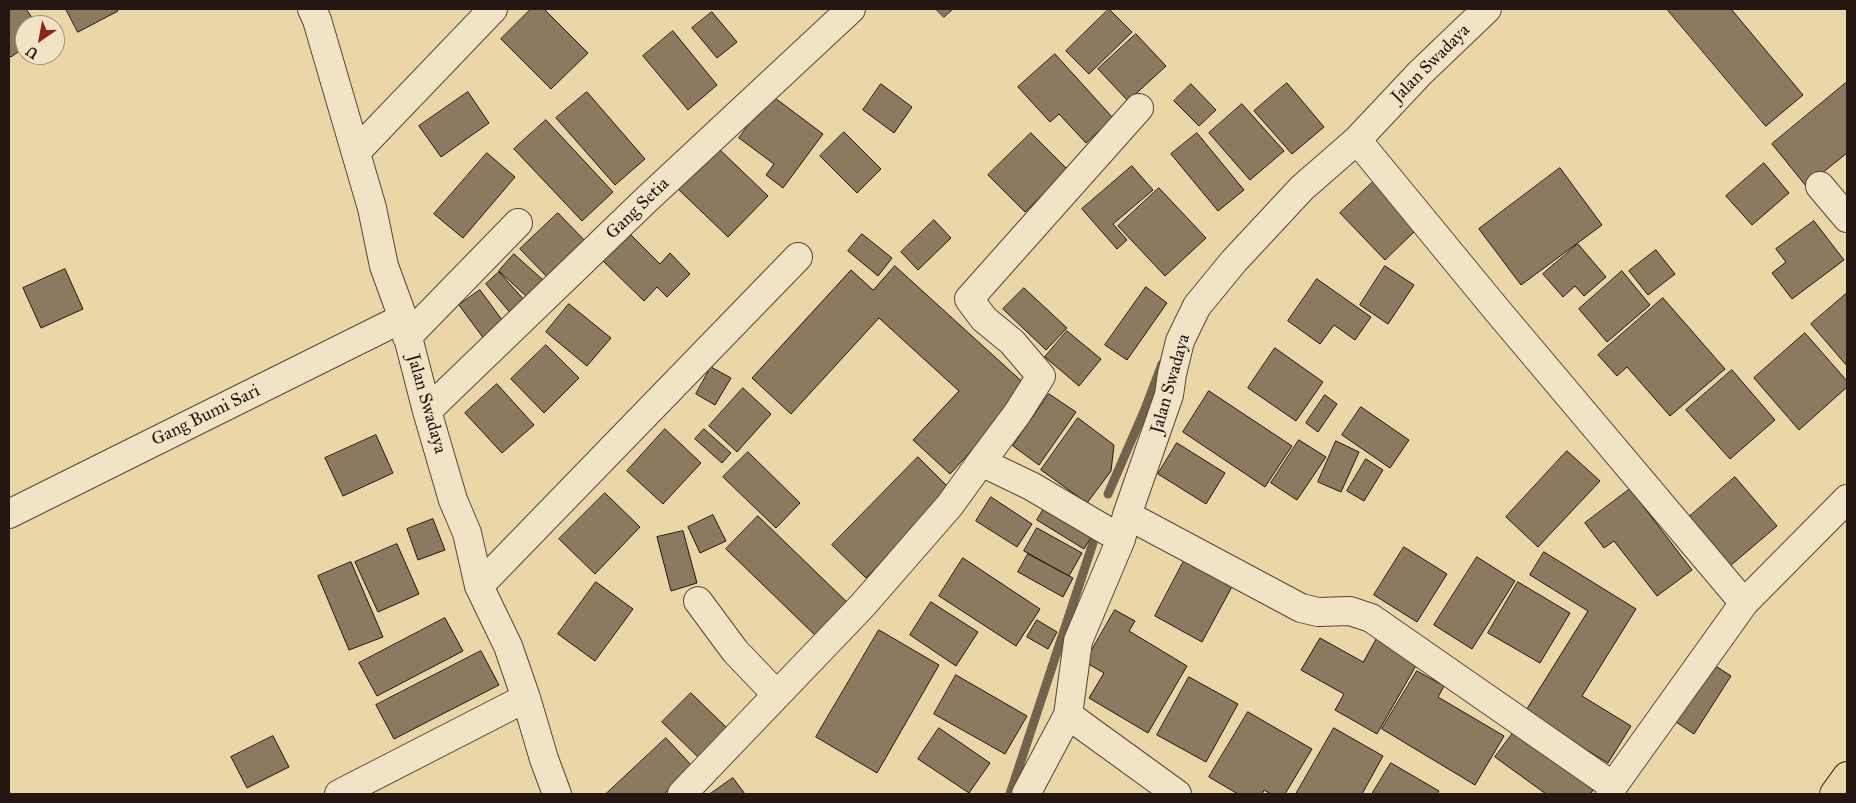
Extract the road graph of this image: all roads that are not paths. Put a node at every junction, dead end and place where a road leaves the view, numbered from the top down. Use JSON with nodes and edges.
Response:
{"nodes":[{"id":1,"x":312,"y":9,"type":"edge"},
{"id":2,"x":494,"y":9,"type":"edge"},
{"id":3,"x":851,"y":9,"type":"edge"},
{"id":4,"x":1487,"y":9,"type":"edge"},
{"id":5,"x":1139,"y":108,"type":"dead end"},
{"id":6,"x":1357,"y":140,"type":"junction"},
{"id":7,"x":356,"y":152,"type":"junction"},
{"id":8,"x":1820,"y":186,"type":"dead end"},
{"id":9,"x":1847,"y":218,"type":"edge"},
{"id":10,"x":518,"y":223,"type":"dead end"},
{"id":11,"x":798,"y":257,"type":"dead end"},
{"id":12,"x":405,"y":328,"type":"junction"},
{"id":13,"x":427,"y":411,"type":"junction"},
{"id":14,"x":981,"y":462,"type":"junction"},
{"id":15,"x":1847,"y":499,"type":"edge"},
{"id":16,"x":9,"y":514,"type":"edge"},
{"id":17,"x":1124,"y":527,"type":"junction"},
{"id":18,"x":479,"y":586,"type":"junction"},
{"id":19,"x":698,"y":601,"type":"dead end"},
{"id":20,"x":1744,"y":603,"type":"junction"},
{"id":21,"x":777,"y":695,"type":"junction"},
{"id":22,"x":526,"y":698,"type":"junction"},
{"id":23,"x":1068,"y":715,"type":"junction"},
{"id":24,"x":1847,"y":776,"type":"edge"},
{"id":25,"x":1612,"y":790,"type":"edge"},
{"id":26,"x":339,"y":794,"type":"edge"},
{"id":27,"x":557,"y":794,"type":"edge"},
{"id":28,"x":682,"y":794,"type":"edge"},
{"id":29,"x":1026,"y":794,"type":"edge"},
{"id":30,"x":1177,"y":794,"type":"edge"},
{"id":31,"x":1834,"y":794,"type":"edge"}],
"edges":[{"from":1,"to":7,"type":"street","name":"Jalan Swadaya"},
{"from":2,"to":7,"type":"street"},
{"from":3,"to":13,"type":"street","name":"Gang Setia"},
{"from":4,"to":6,"type":"street","name":"Jalan Swadaya"},
{"from":5,"to":14,"type":"street"},
{"from":6,"to":17,"type":"street","name":"Jalan Swadaya"},
{"from":6,"to":20,"type":"street"},
{"from":7,"to":12,"type":"street","name":"Jalan Swadaya"},
{"from":8,"to":9,"type":"street"},
{"from":10,"to":12,"type":"street","name":"Gang Bumi Sari"},
{"from":11,"to":18,"type":"street"},
{"from":12,"to":13,"type":"street","name":"Jalan Swadaya"},
{"from":12,"to":16,"type":"street","name":"Gang Bumi Sari"},
{"from":13,"to":18,"type":"street","name":"Jalan Swadaya"},
{"from":14,"to":17,"type":"street"},
{"from":14,"to":21,"type":"street"},
{"from":15,"to":20,"type":"street"},
{"from":17,"to":23,"type":"street","name":"Jalan Swadaya"},
{"from":17,"to":25,"type":"street"},
{"from":18,"to":22,"type":"street","name":"Jalan Swadaya"},
{"from":19,"to":21,"type":"street"},
{"from":20,"to":25,"type":"street"},
{"from":21,"to":28,"type":"street"},
{"from":22,"to":26,"type":"street"},
{"from":22,"to":27,"type":"street","name":"Jalan Swadaya"},
{"from":23,"to":29,"type":"street","name":"Jalan Swadaya"},
{"from":23,"to":30,"type":"street"},
{"from":24,"to":31,"type":"highway"}]}
